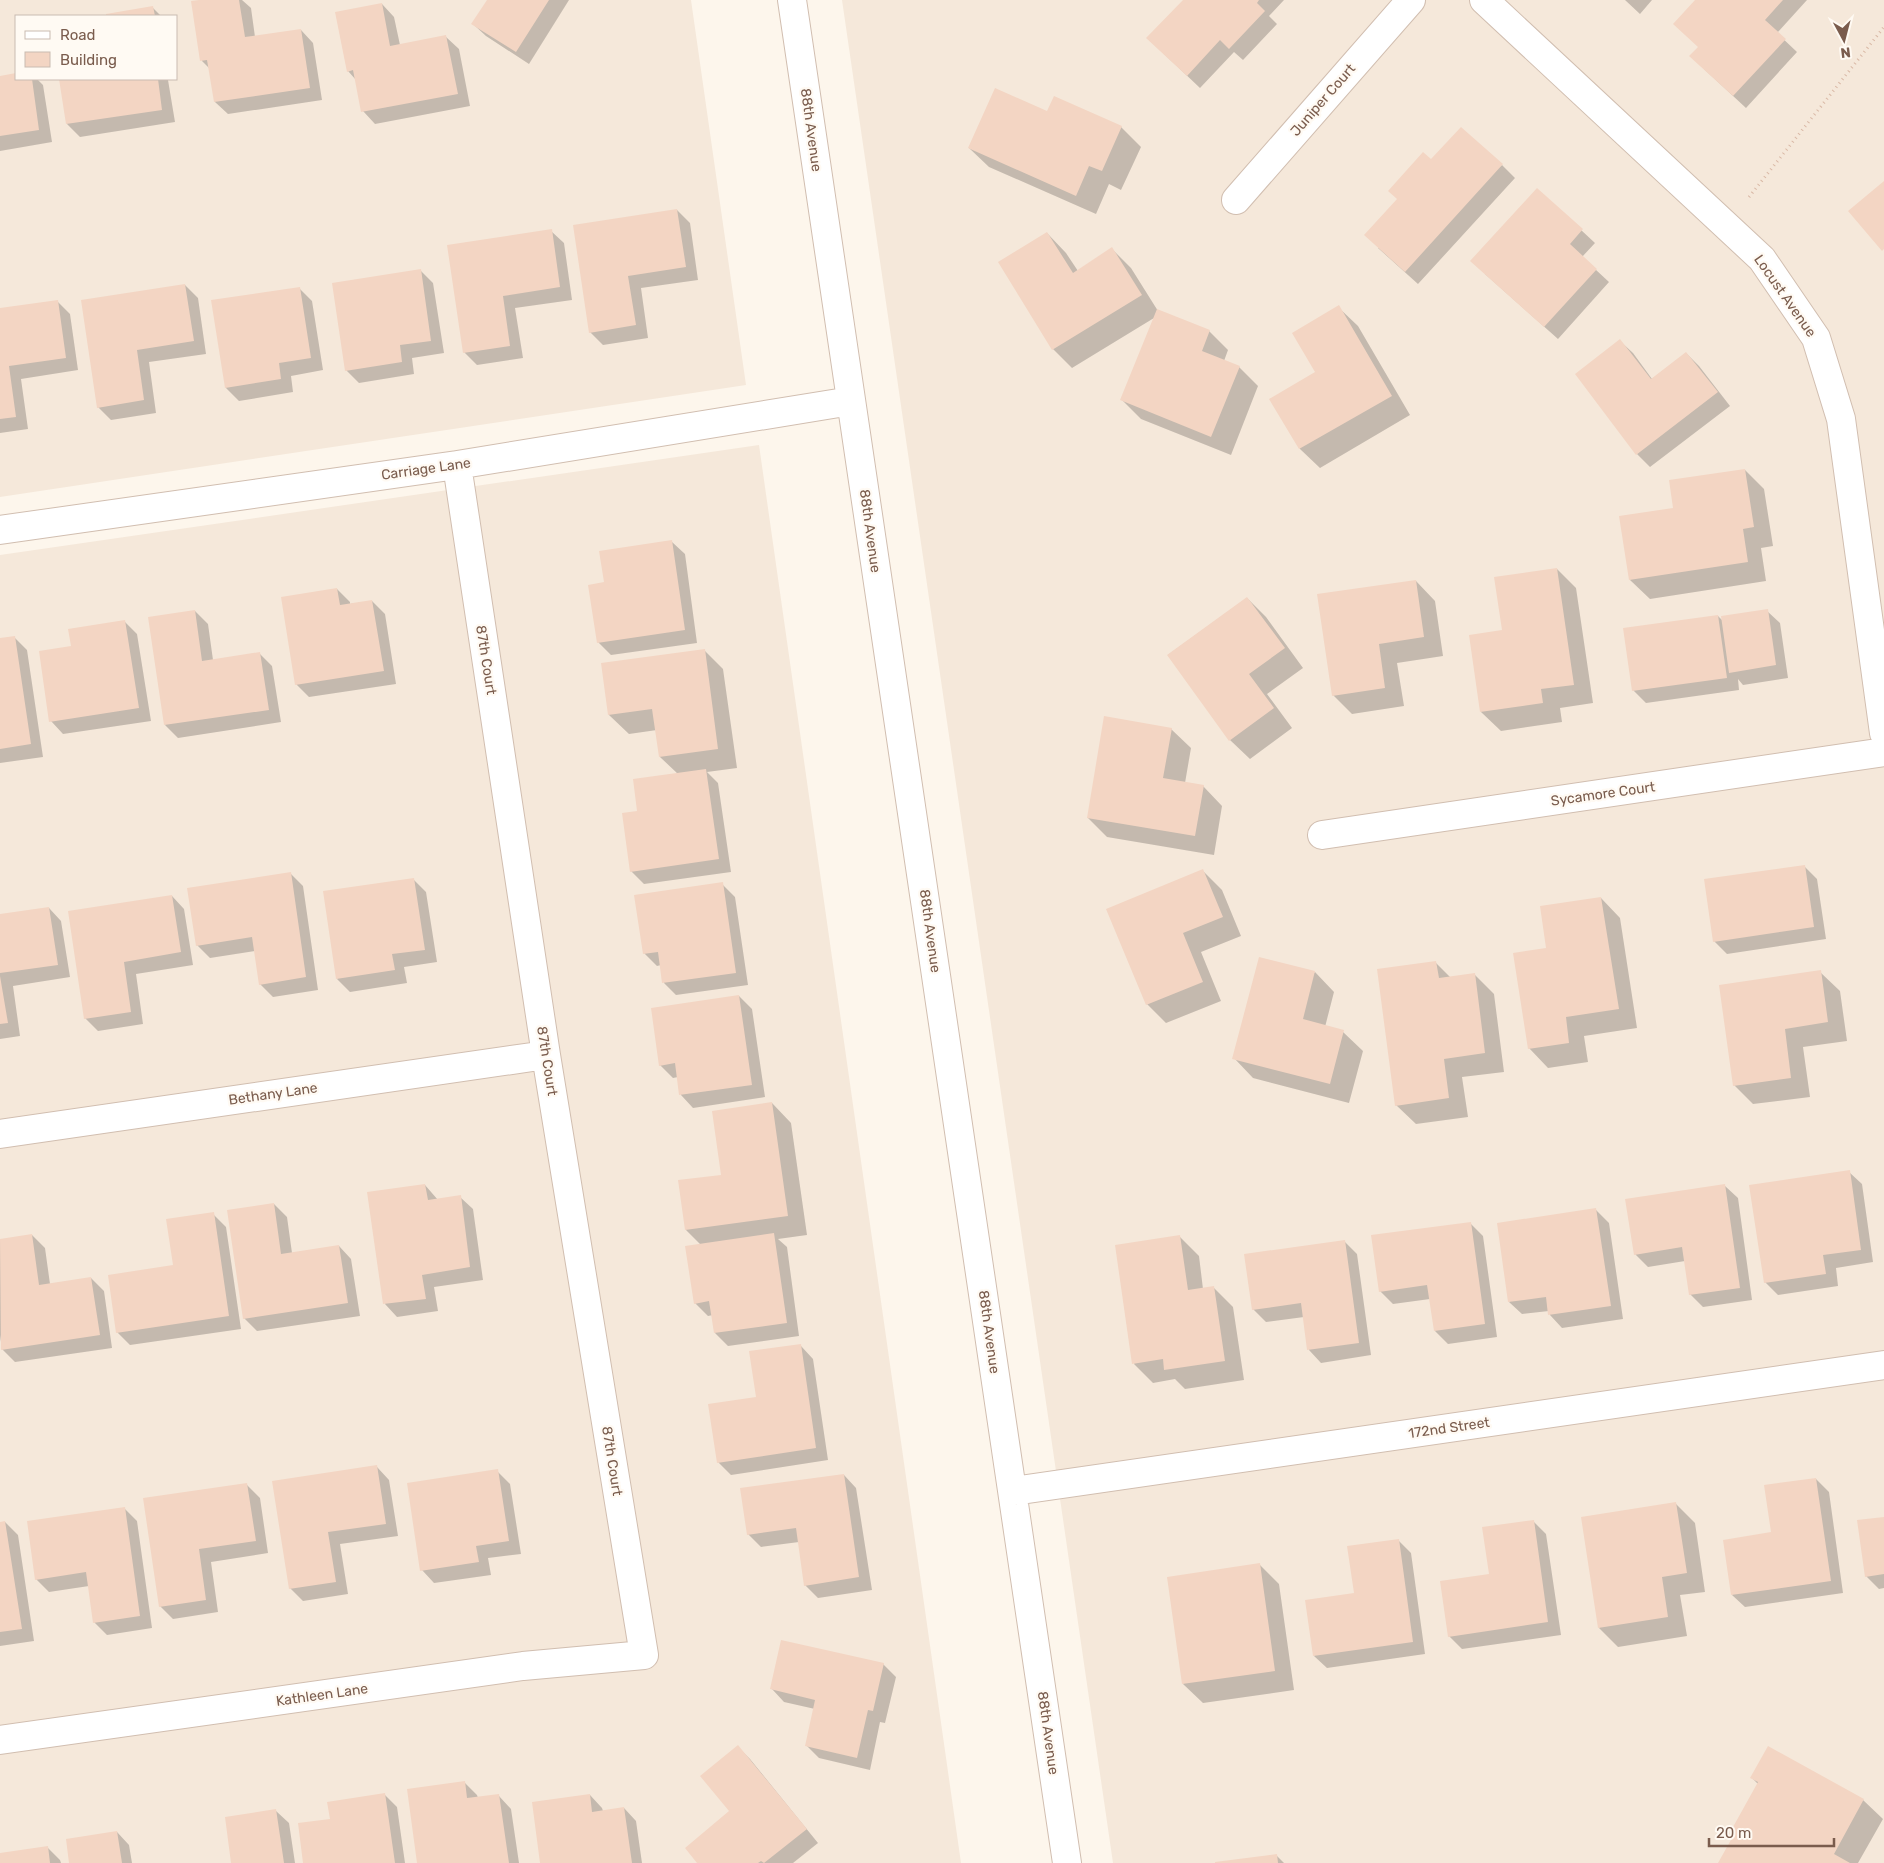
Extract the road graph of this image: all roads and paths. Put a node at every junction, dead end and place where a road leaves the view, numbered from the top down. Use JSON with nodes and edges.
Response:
{"nodes":[{"id":1,"x":792,"y":0,"type":"edge"},
{"id":2,"x":1411,"y":0,"type":"edge"},
{"id":3,"x":1484,"y":0,"type":"edge"},
{"id":4,"x":1884,"y":27,"type":"edge"},
{"id":5,"x":1236,"y":200,"type":"dead end"},
{"id":6,"x":1726,"y":225,"type":"junction"},
{"id":7,"x":851,"y":401,"type":"junction"},
{"id":8,"x":457,"y":465,"type":"junction"},
{"id":9,"x":0,"y":530,"type":"edge"},
{"id":10,"x":1884,"y":732,"type":"edge"},
{"id":11,"x":1884,"y":752,"type":"edge"},
{"id":12,"x":1322,"y":835,"type":"dead end"},
{"id":13,"x":546,"y":1055,"type":"junction"},
{"id":14,"x":0,"y":1134,"type":"edge"},
{"id":15,"x":1884,"y":1364,"type":"edge"},
{"id":16,"x":1013,"y":1491,"type":"junction"},
{"id":17,"x":644,"y":1656,"type":"joint"},
{"id":18,"x":0,"y":1740,"type":"edge"},
{"id":19,"x":1067,"y":1863,"type":"edge"}],
"edges":[{"from":1,"to":7,"type":"street","name":"88th Avenue"},
{"from":2,"to":5,"type":"street","name":"Juniper Court"},
{"from":3,"to":6,"type":"street","name":"Locust Avenue"},
{"from":4,"to":6,"type":"path"},
{"from":6,"to":10,"type":"street","name":"Locust Avenue"},
{"from":7,"to":8,"type":"street","name":"Carriage Lane"},
{"from":7,"to":16,"type":"street","name":"88th Avenue"},
{"from":8,"to":9,"type":"street","name":"Carriage Lane"},
{"from":8,"to":13,"type":"street","name":"87th Court"},
{"from":11,"to":12,"type":"street","name":"Sycamore Court"},
{"from":13,"to":14,"type":"street","name":"Bethany Lane"},
{"from":13,"to":17,"type":"street","name":"87th Court"},
{"from":15,"to":16,"type":"street","name":"172nd Street"},
{"from":16,"to":19,"type":"street","name":"88th Avenue"},
{"from":17,"to":18,"type":"street","name":"Kathleen Lane"}]}
